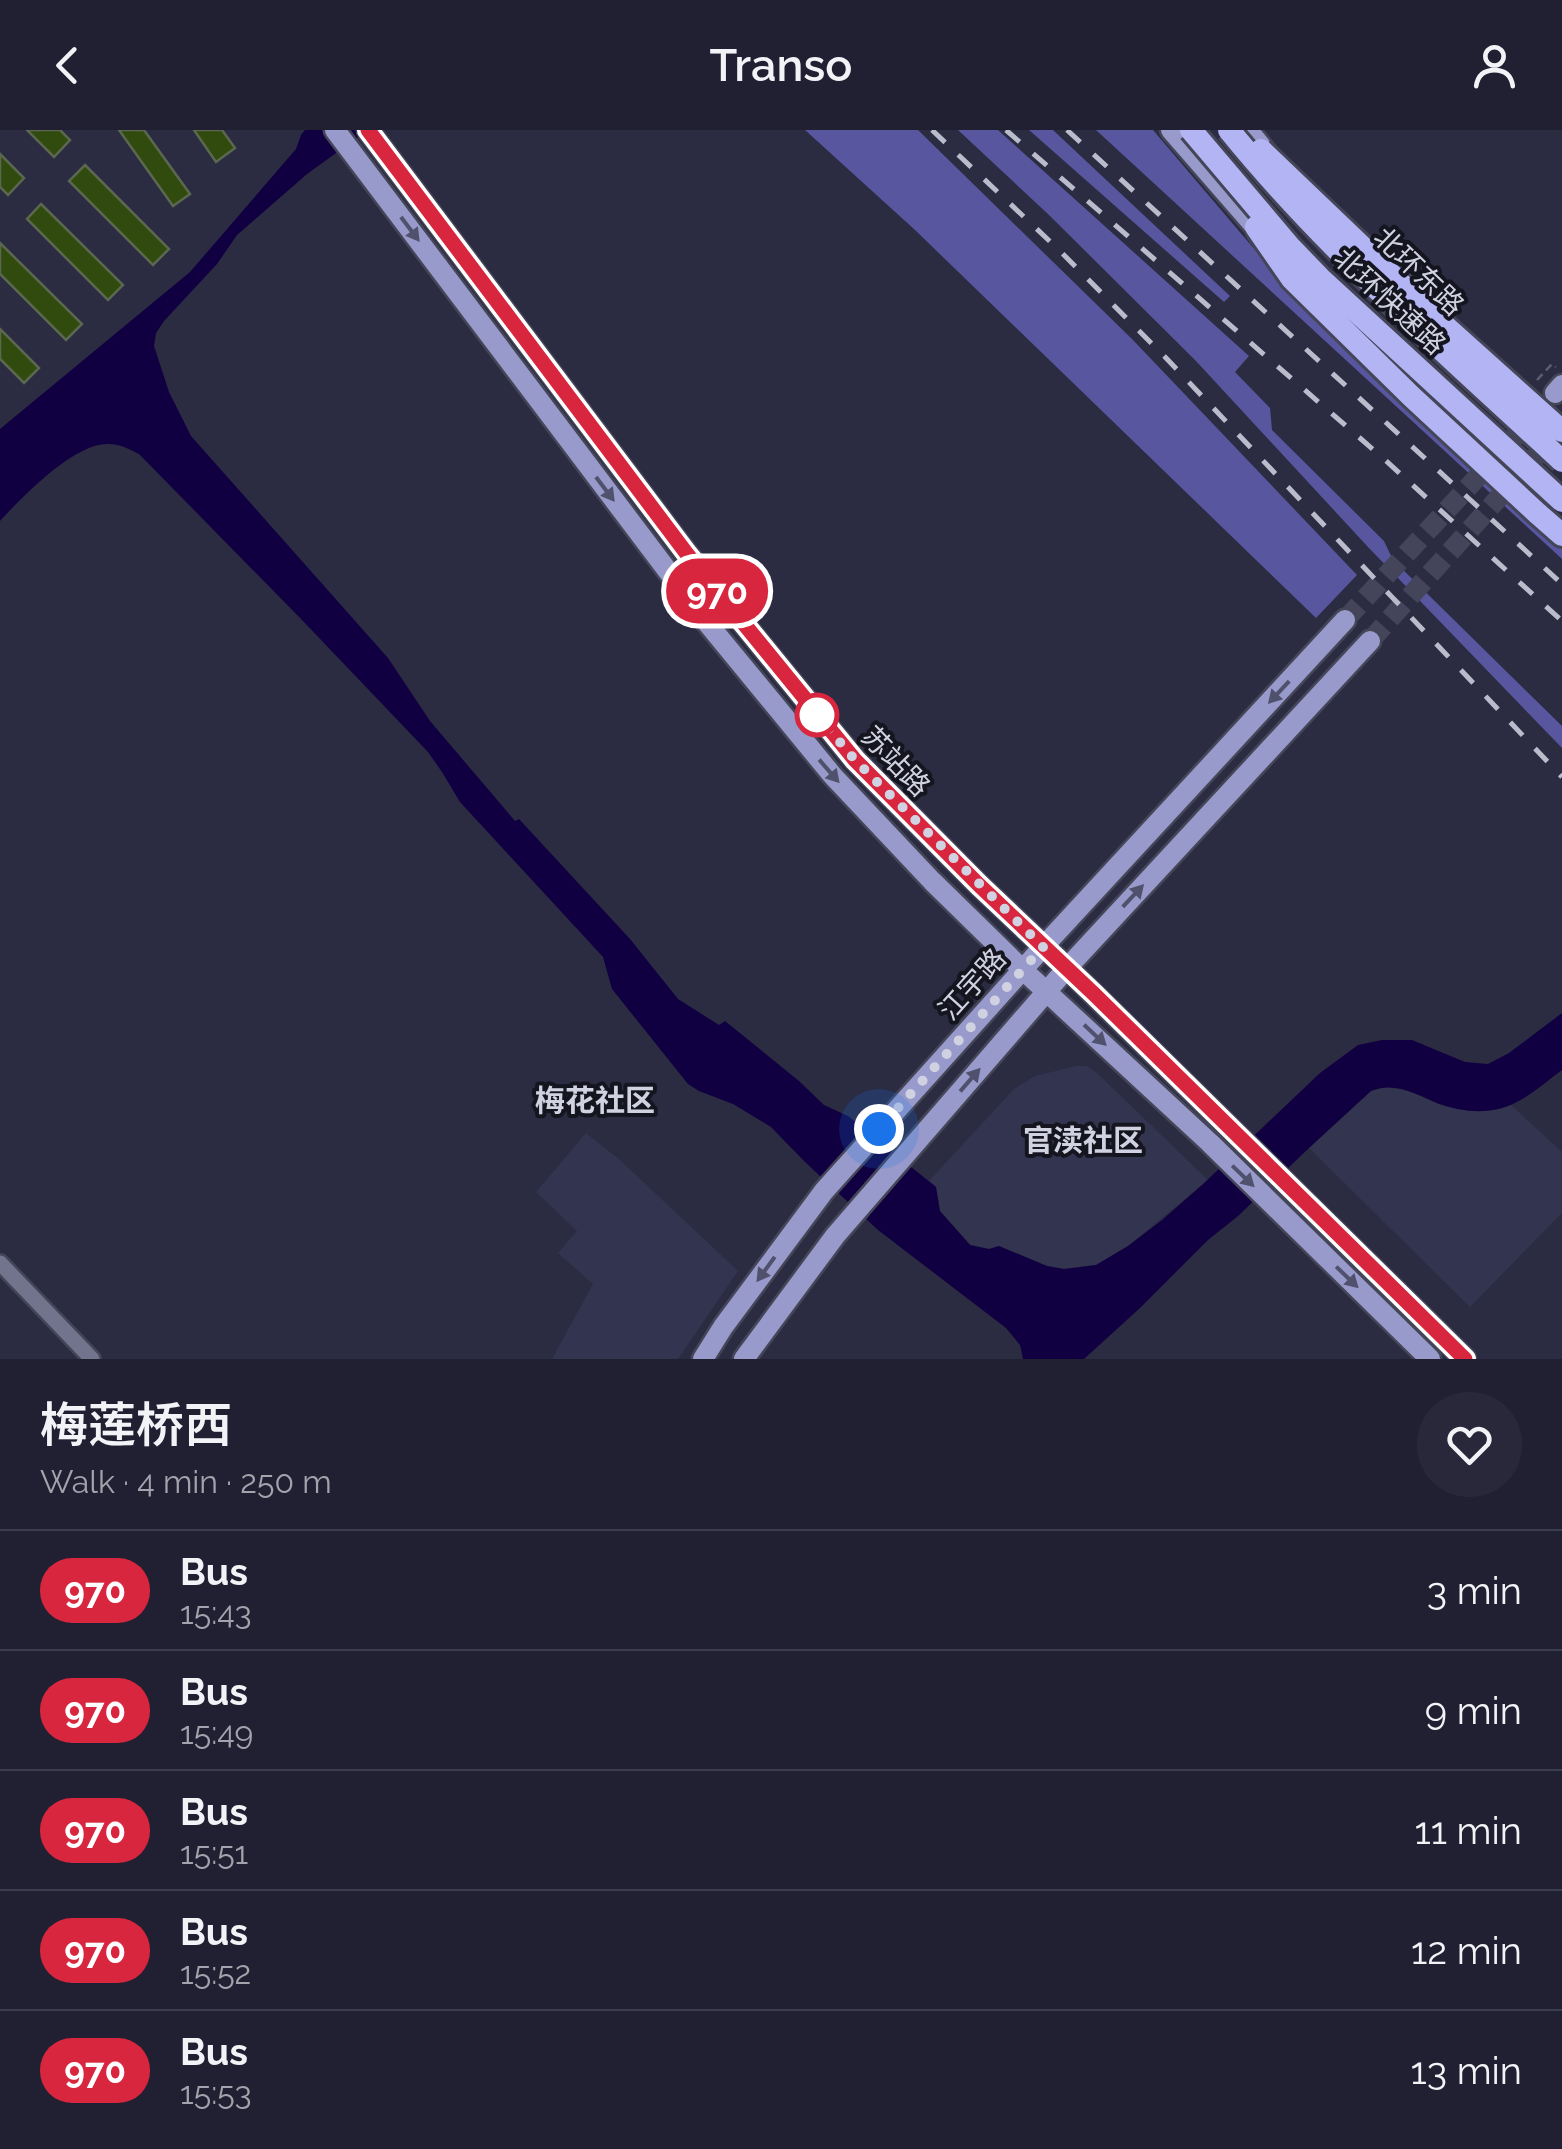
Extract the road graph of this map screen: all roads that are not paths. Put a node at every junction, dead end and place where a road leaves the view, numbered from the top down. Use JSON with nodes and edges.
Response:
{"nodes":[{"id":1,"x":335,"y":130,"type":"edge"},
{"id":2,"x":368,"y":130,"type":"edge"},
{"id":3,"x":1171,"y":130,"type":"edge"},
{"id":4,"x":1190,"y":130,"type":"edge"},
{"id":5,"x":1229,"y":130,"type":"edge"},
{"id":6,"x":1240,"y":130,"type":"edge"},
{"id":7,"x":1248,"y":130,"type":"edge"},
{"id":8,"x":1562,"y":431,"type":"edge"},
{"id":9,"x":1562,"y":440,"type":"edge"},
{"id":10,"x":1562,"y":460,"type":"edge"},
{"id":11,"x":1562,"y":501,"type":"edge"},
{"id":12,"x":1562,"y":522,"type":"edge"},
{"id":13,"x":1562,"y":535,"type":"edge"},
{"id":14,"x":1345,"y":620,"type":"tunnel mouth"},
{"id":15,"x":1370,"y":640,"type":"tunnel mouth"},
{"id":16,"x":1043,"y":947,"type":"junction"},
{"id":17,"x":1067,"y":968,"type":"junction"},
{"id":18,"x":1023,"y":970,"type":"junction"},
{"id":19,"x":1047,"y":990,"type":"junction"},
{"id":20,"x":0,"y":1263,"type":"edge"},
{"id":21,"x":92,"y":1359,"type":"edge"},
{"id":22,"x":702,"y":1359,"type":"edge"},
{"id":23,"x":744,"y":1359,"type":"edge"},
{"id":24,"x":1430,"y":1359,"type":"edge"},
{"id":25,"x":1465,"y":1359,"type":"edge"}],
"edges":[{"from":1,"to":18,"type":"main road","name":"苏站路","one_way":true},
{"from":2,"to":16,"type":"main road","name":"苏站路"},
{"from":3,"to":12,"type":"main road"},
{"from":4,"to":11,"type":"highway","name":"北环快速路","bridge":true},
{"from":4,"to":13,"type":"highway","bridge":true},
{"from":5,"to":10,"type":"highway","name":"北环快速路","bridge":true},
{"from":6,"to":8,"type":"highway","bridge":true},
{"from":7,"to":9,"type":"main road","name":"北环东路"},
{"from":14,"to":16,"type":"main road","name":"江宇路","one_way":true},
{"from":17,"to":15,"type":"main road","one_way":true},
{"from":16,"to":17,"type":"main road","name":"苏站路"},
{"from":16,"to":18,"type":"main road","name":"江宇路"},
{"from":17,"to":19,"type":"main road"},
{"from":17,"to":25,"type":"main road","name":"苏站路"},
{"from":18,"to":19,"type":"main road","name":"苏站路"},
{"from":18,"to":22,"type":"main road","name":"江宇路","one_way":true},
{"from":23,"to":19,"type":"main road","one_way":true},
{"from":19,"to":24,"type":"main road","name":"苏站路","one_way":true},
{"from":20,"to":21,"type":"street"}]}
